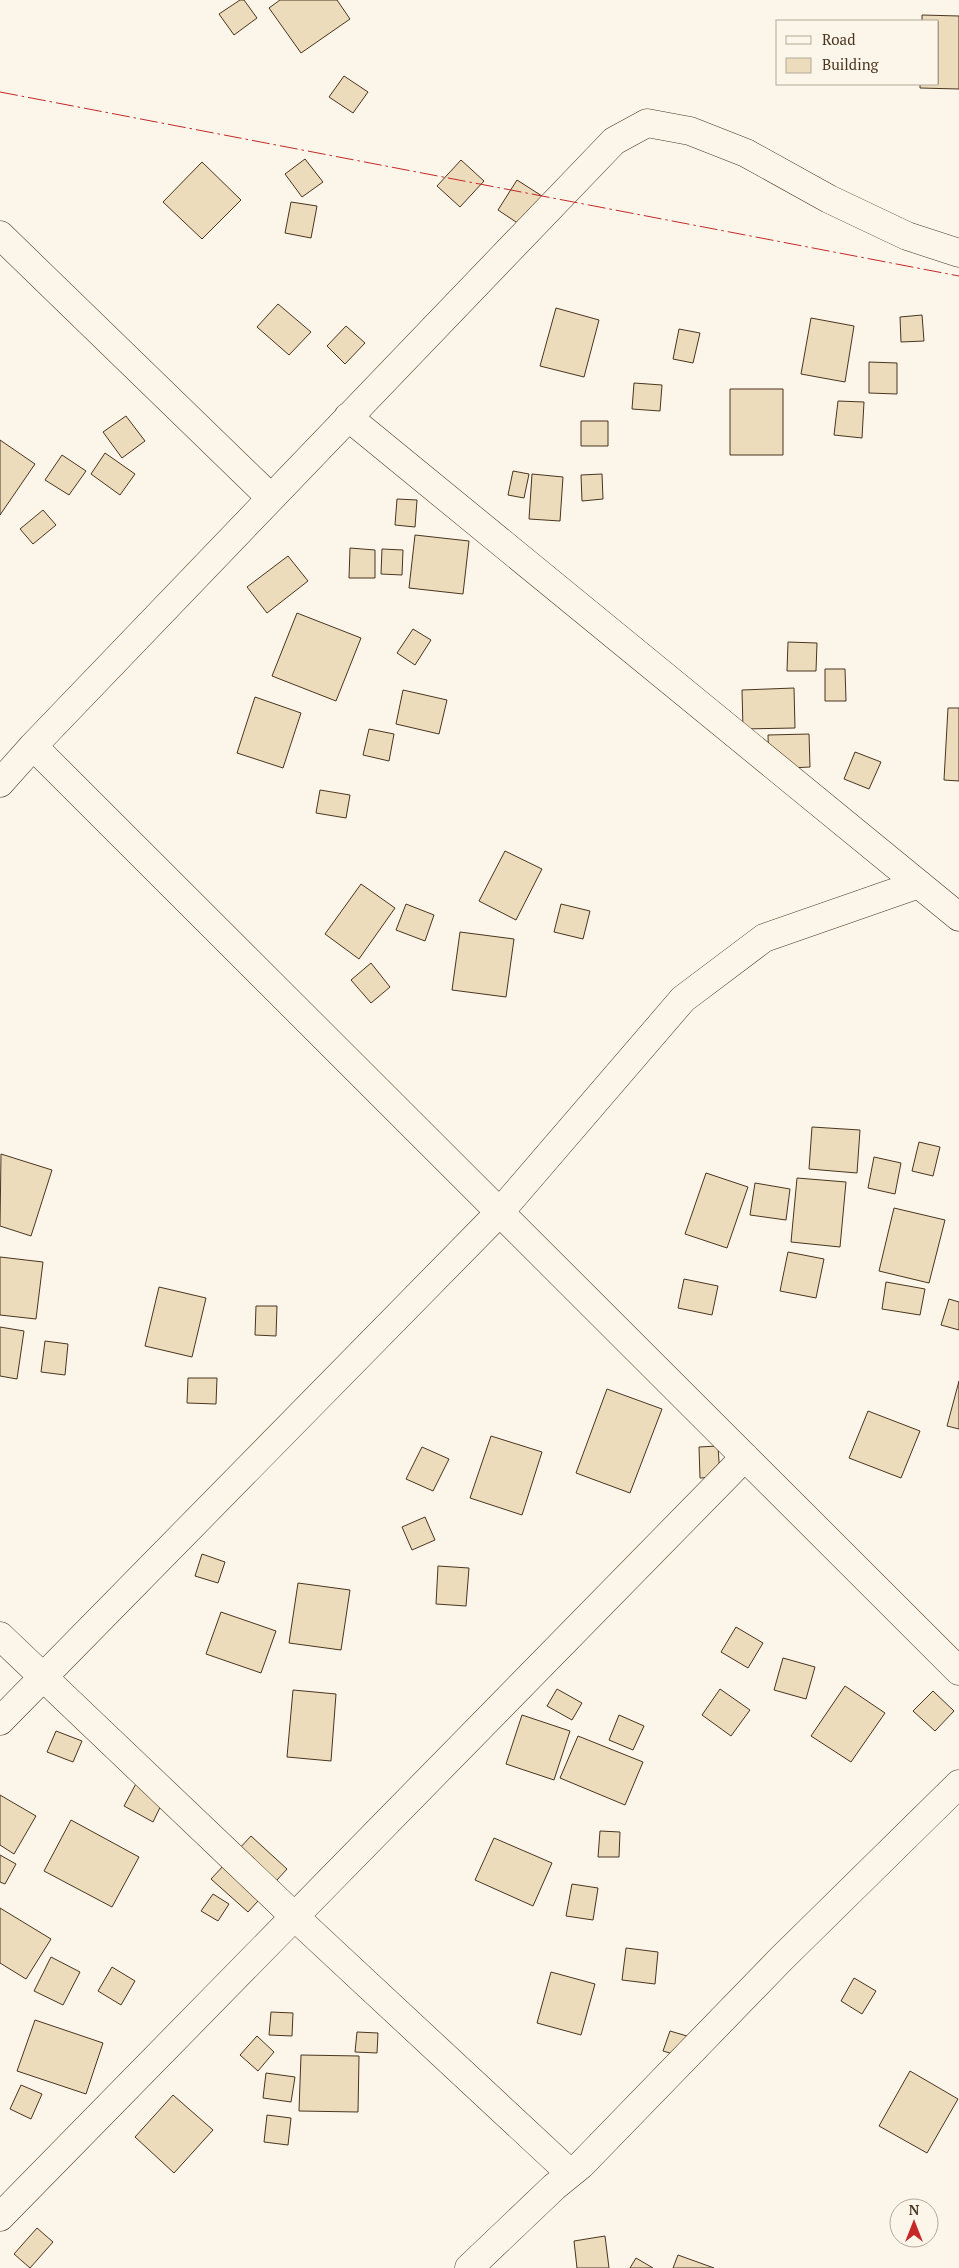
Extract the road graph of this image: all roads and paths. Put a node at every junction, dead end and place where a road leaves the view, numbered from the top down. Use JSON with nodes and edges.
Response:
{"nodes":[{"id":1,"x":0,"y":235,"type":"edge"},
{"id":2,"x":959,"y":252,"type":"edge"},
{"id":3,"x":348,"y":417,"type":"junction"},
{"id":4,"x":271,"y":498,"type":"junction"},
{"id":5,"x":33,"y":746,"type":"junction"},
{"id":6,"x":0,"y":783,"type":"edge"},
{"id":7,"x":918,"y":884,"type":"junction"},
{"id":8,"x":958,"y":915,"type":"edge"},
{"id":9,"x":499,"y":1213,"type":"junction"},
{"id":10,"x":745,"y":1457,"type":"junction"},
{"id":11,"x":0,"y":1636,"type":"edge"},
{"id":12,"x":959,"y":1671,"type":"edge"},
{"id":13,"x":43,"y":1678,"type":"junction"},
{"id":14,"x":0,"y":1721,"type":"edge"},
{"id":15,"x":959,"y":1784,"type":"edge"},
{"id":16,"x":295,"y":1917,"type":"junction"},
{"id":17,"x":570,"y":2173,"type":"junction"},
{"id":18,"x":0,"y":2217,"type":"edge"},
{"id":19,"x":469,"y":2268,"type":"edge"}],
"edges":[{"from":1,"to":4,"type":"street"},
{"from":2,"to":3,"type":"street"},
{"from":3,"to":4,"type":"street"},
{"from":3,"to":7,"type":"street"},
{"from":4,"to":5,"type":"street"},
{"from":5,"to":6,"type":"street"},
{"from":5,"to":9,"type":"street"},
{"from":7,"to":8,"type":"street"},
{"from":7,"to":9,"type":"street"},
{"from":9,"to":10,"type":"street"},
{"from":9,"to":13,"type":"street"},
{"from":10,"to":12,"type":"street"},
{"from":10,"to":16,"type":"street"},
{"from":11,"to":13,"type":"street"},
{"from":13,"to":14,"type":"street"},
{"from":13,"to":16,"type":"street"},
{"from":15,"to":17,"type":"street"},
{"from":16,"to":17,"type":"street"},
{"from":16,"to":18,"type":"street"},
{"from":17,"to":19,"type":"street"}]}
